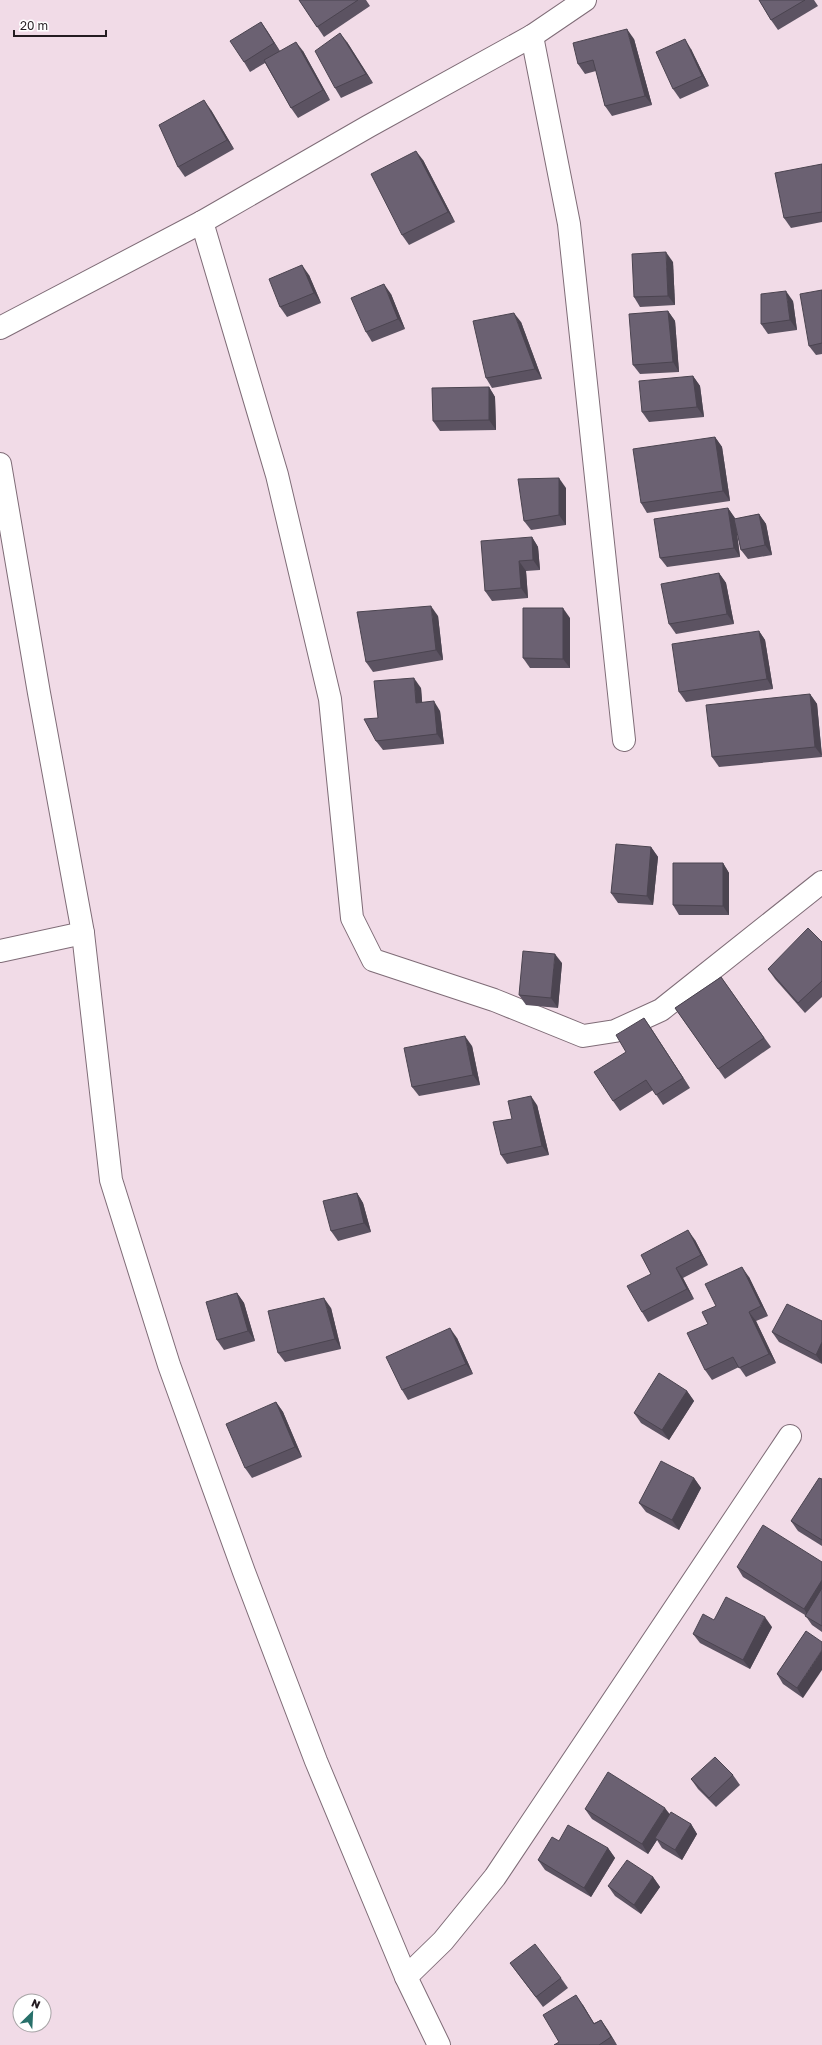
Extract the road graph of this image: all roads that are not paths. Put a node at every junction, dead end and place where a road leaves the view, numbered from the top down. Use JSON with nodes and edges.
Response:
{"nodes":[{"id":1,"x":585,"y":0,"type":"edge"},
{"id":2,"x":532,"y":36,"type":"junction"},
{"id":3,"x":202,"y":222,"type":"junction"},
{"id":4,"x":0,"y":328,"type":"edge"},
{"id":5,"x":0,"y":464,"type":"edge"},
{"id":6,"x":624,"y":740,"type":"dead end"},
{"id":7,"x":822,"y":882,"type":"edge"},
{"id":8,"x":83,"y":933,"type":"junction"},
{"id":9,"x":0,"y":951,"type":"edge"},
{"id":10,"x":790,"y":1436,"type":"dead end"},
{"id":11,"x":406,"y":1977,"type":"junction"},
{"id":12,"x":438,"y":2045,"type":"edge"}],
"edges":[{"from":1,"to":2,"type":"street"},
{"from":2,"to":3,"type":"street"},
{"from":2,"to":6,"type":"street"},
{"from":3,"to":4,"type":"street"},
{"from":3,"to":7,"type":"street"},
{"from":5,"to":8,"type":"street"},
{"from":8,"to":9,"type":"street"},
{"from":8,"to":11,"type":"street"},
{"from":10,"to":11,"type":"street"},
{"from":11,"to":12,"type":"street"}]}
